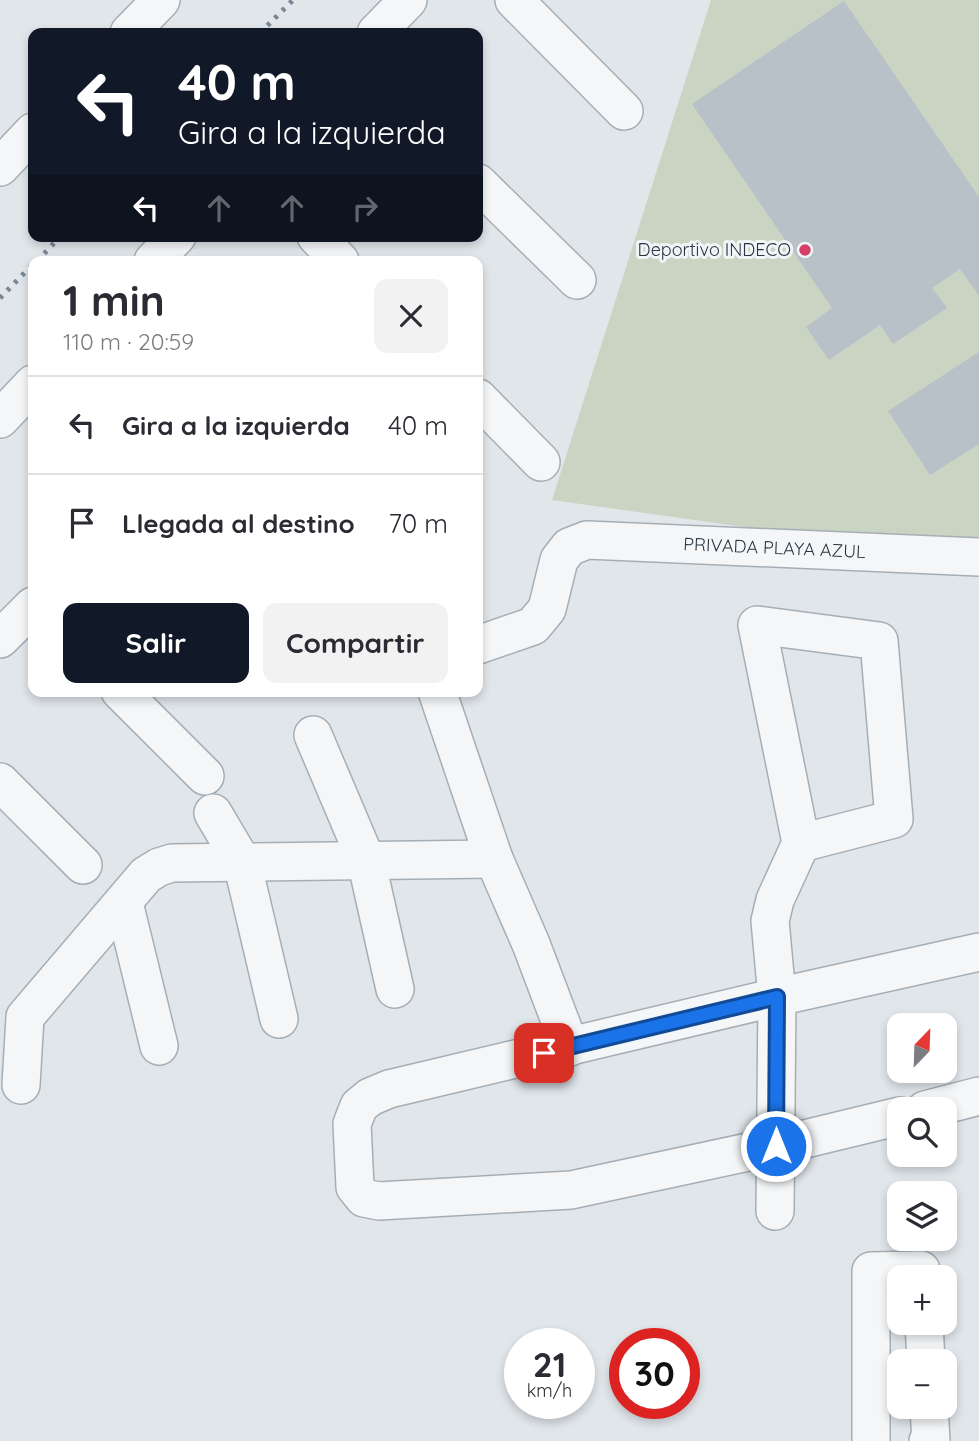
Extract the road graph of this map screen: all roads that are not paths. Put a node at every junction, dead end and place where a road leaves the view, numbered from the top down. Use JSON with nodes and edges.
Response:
{"nodes":[{"id":1,"x":161,"y":0,"type":"edge"},
{"id":2,"x":408,"y":0,"type":"edge"},
{"id":3,"x":514,"y":0,"type":"edge"},
{"id":4,"x":134,"y":28,"type":"edge"},
{"id":5,"x":381,"y":28,"type":"edge"},
{"id":6,"x":624,"y":111,"type":"dead end"},
{"id":7,"x":28,"y":137,"type":"edge"},
{"id":8,"x":0,"y":167,"type":"edge"},
{"id":9,"x":483,"y":188,"type":"edge"},
{"id":10,"x":171,"y":242,"type":"edge"},
{"id":11,"x":322,"y":242,"type":"edge"},
{"id":12,"x":158,"y":256,"type":"edge"},
{"id":13,"x":335,"y":256,"type":"edge"},
{"id":14,"x":578,"y":280,"type":"dead end"},
{"id":15,"x":28,"y":389,"type":"edge"},
{"id":16,"x":483,"y":403,"type":"edge"},
{"id":17,"x":0,"y":419,"type":"edge"},
{"id":18,"x":541,"y":462,"type":"dead end"},
{"id":19,"x":979,"y":556,"type":"edge"},
{"id":20,"x":28,"y":612,"type":"edge"},
{"id":21,"x":0,"y":639,"type":"edge"},
{"id":22,"x":483,"y":643,"type":"edge"},
{"id":23,"x":126,"y":697,"type":"edge"},
{"id":24,"x":439,"y":697,"type":"edge"},
{"id":25,"x":313,"y":734,"type":"dead end"},
{"id":26,"x":205,"y":776,"type":"dead end"},
{"id":27,"x":0,"y":782,"type":"edge"},
{"id":28,"x":213,"y":813,"type":"dead end"},
{"id":29,"x":801,"y":843,"type":"junction"},
{"id":30,"x":494,"y":859,"type":"junction"},
{"id":31,"x":366,"y":860,"type":"junction"},
{"id":32,"x":242,"y":862,"type":"junction"},
{"id":33,"x":83,"y":865,"type":"dead end"},
{"id":34,"x":124,"y":903,"type":"junction"},
{"id":35,"x":979,"y":952,"type":"edge"},
{"id":36,"x":395,"y":989,"type":"dead end"},
{"id":37,"x":777,"y":997,"type":"junction"},
{"id":38,"x":279,"y":1019,"type":"dead end"},
{"id":39,"x":159,"y":1046,"type":"dead end"},
{"id":40,"x":570,"y":1047,"type":"junction"},
{"id":41,"x":21,"y":1084,"type":"dead end"},
{"id":42,"x":979,"y":1096,"type":"edge"},
{"id":43,"x":957,"y":1102,"type":"edge"},
{"id":44,"x":887,"y":1119,"type":"edge"},
{"id":45,"x":776,"y":1146,"type":"junction"},
{"id":46,"x":775,"y":1211,"type":"dead end"},
{"id":47,"x":887,"y":1270,"type":"edge"},
{"id":48,"x":930,"y":1419,"type":"edge"},
{"id":49,"x":871,"y":1441,"type":"edge"},
{"id":50,"x":928,"y":1441,"type":"edge"}],
"edges":[{"from":1,"to":4,"type":"street"},
{"from":2,"to":5,"type":"street"},
{"from":3,"to":6,"type":"street"},
{"from":7,"to":8,"type":"street"},
{"from":9,"to":14,"type":"street"},
{"from":10,"to":12,"type":"street"},
{"from":11,"to":13,"type":"street"},
{"from":15,"to":17,"type":"street"},
{"from":16,"to":18,"type":"street"},
{"from":19,"to":22,"type":"street","name":"PRIVADA PLAYA AZUL"},
{"from":20,"to":21,"type":"street"},
{"from":23,"to":26,"type":"street"},
{"from":24,"to":30,"type":"street"},
{"from":25,"to":31,"type":"street"},
{"from":27,"to":33,"type":"street"},
{"from":28,"to":32,"type":"street"},
{"from":29,"to":29,"type":"street"},
{"from":29,"to":37,"type":"street"},
{"from":30,"to":31,"type":"street"},
{"from":30,"to":40,"type":"street"},
{"from":31,"to":32,"type":"street"},
{"from":31,"to":36,"type":"street"},
{"from":32,"to":34,"type":"street"},
{"from":32,"to":38,"type":"street"},
{"from":34,"to":39,"type":"street"},
{"from":34,"to":41,"type":"street"},
{"from":35,"to":37,"type":"street"},
{"from":37,"to":40,"type":"street"},
{"from":37,"to":45,"type":"street"},
{"from":40,"to":45,"type":"street"},
{"from":42,"to":43,"type":"street"},
{"from":44,"to":45,"type":"street"},
{"from":45,"to":46,"type":"street"},
{"from":47,"to":49,"type":"street"},
{"from":48,"to":50,"type":"street"}]}
